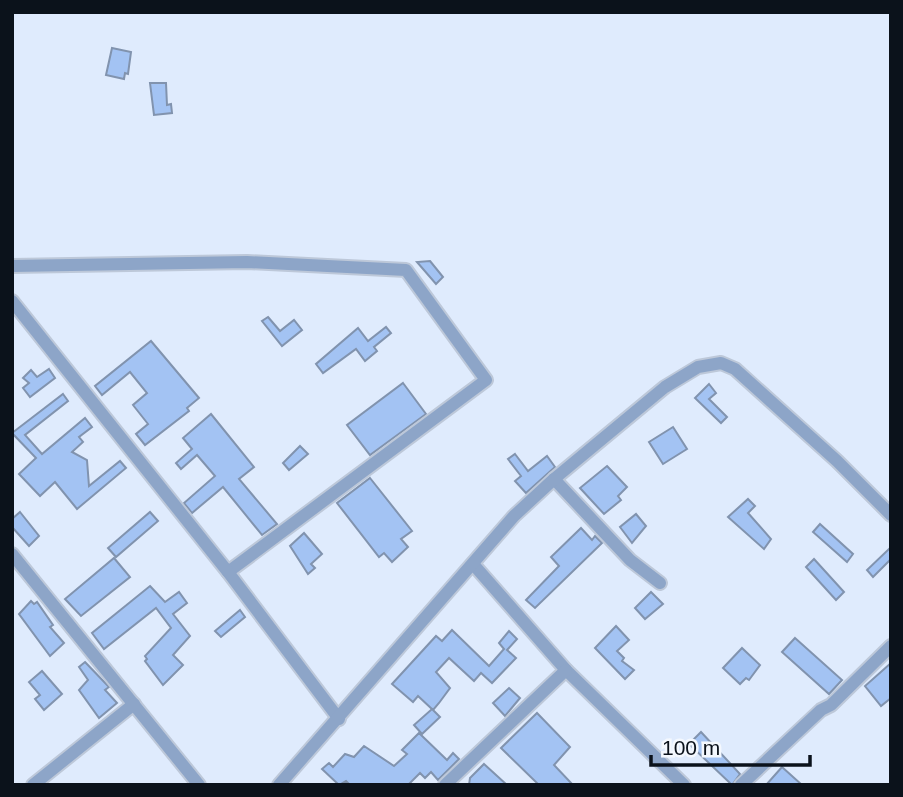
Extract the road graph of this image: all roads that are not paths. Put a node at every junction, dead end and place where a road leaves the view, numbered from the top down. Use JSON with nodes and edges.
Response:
{"nodes":[{"id":1,"x":12,"y":266,"type":"edge"},
{"id":2,"x":12,"y":301,"type":"edge"},
{"id":3,"x":554,"y":479,"type":"junction"},
{"id":4,"x":891,"y":515,"type":"edge"},
{"id":5,"x":14,"y":559,"type":"edge"},
{"id":6,"x":473,"y":564,"type":"junction"},
{"id":7,"x":228,"y":572,"type":"junction"},
{"id":8,"x":660,"y":583,"type":"dead end"},
{"id":9,"x":891,"y":646,"type":"edge"},
{"id":10,"x":566,"y":670,"type":"junction"},
{"id":11,"x":134,"y":704,"type":"junction"},
{"id":12,"x":339,"y":719,"type":"junction"},
{"id":13,"x":33,"y":785,"type":"edge"},
{"id":14,"x":199,"y":785,"type":"edge"},
{"id":15,"x":279,"y":785,"type":"edge"},
{"id":16,"x":445,"y":785,"type":"edge"},
{"id":17,"x":684,"y":785,"type":"edge"},
{"id":18,"x":741,"y":785,"type":"edge"}],
"edges":[{"from":1,"to":7,"type":"street"},
{"from":2,"to":7,"type":"street"},
{"from":3,"to":4,"type":"street"},
{"from":3,"to":6,"type":"street"},
{"from":3,"to":8,"type":"street"},
{"from":5,"to":11,"type":"street"},
{"from":6,"to":10,"type":"street"},
{"from":6,"to":12,"type":"street"},
{"from":7,"to":12,"type":"street"},
{"from":9,"to":18,"type":"street"},
{"from":10,"to":16,"type":"street"},
{"from":10,"to":17,"type":"street"},
{"from":11,"to":13,"type":"street"},
{"from":11,"to":14,"type":"street"},
{"from":12,"to":15,"type":"street"}]}
